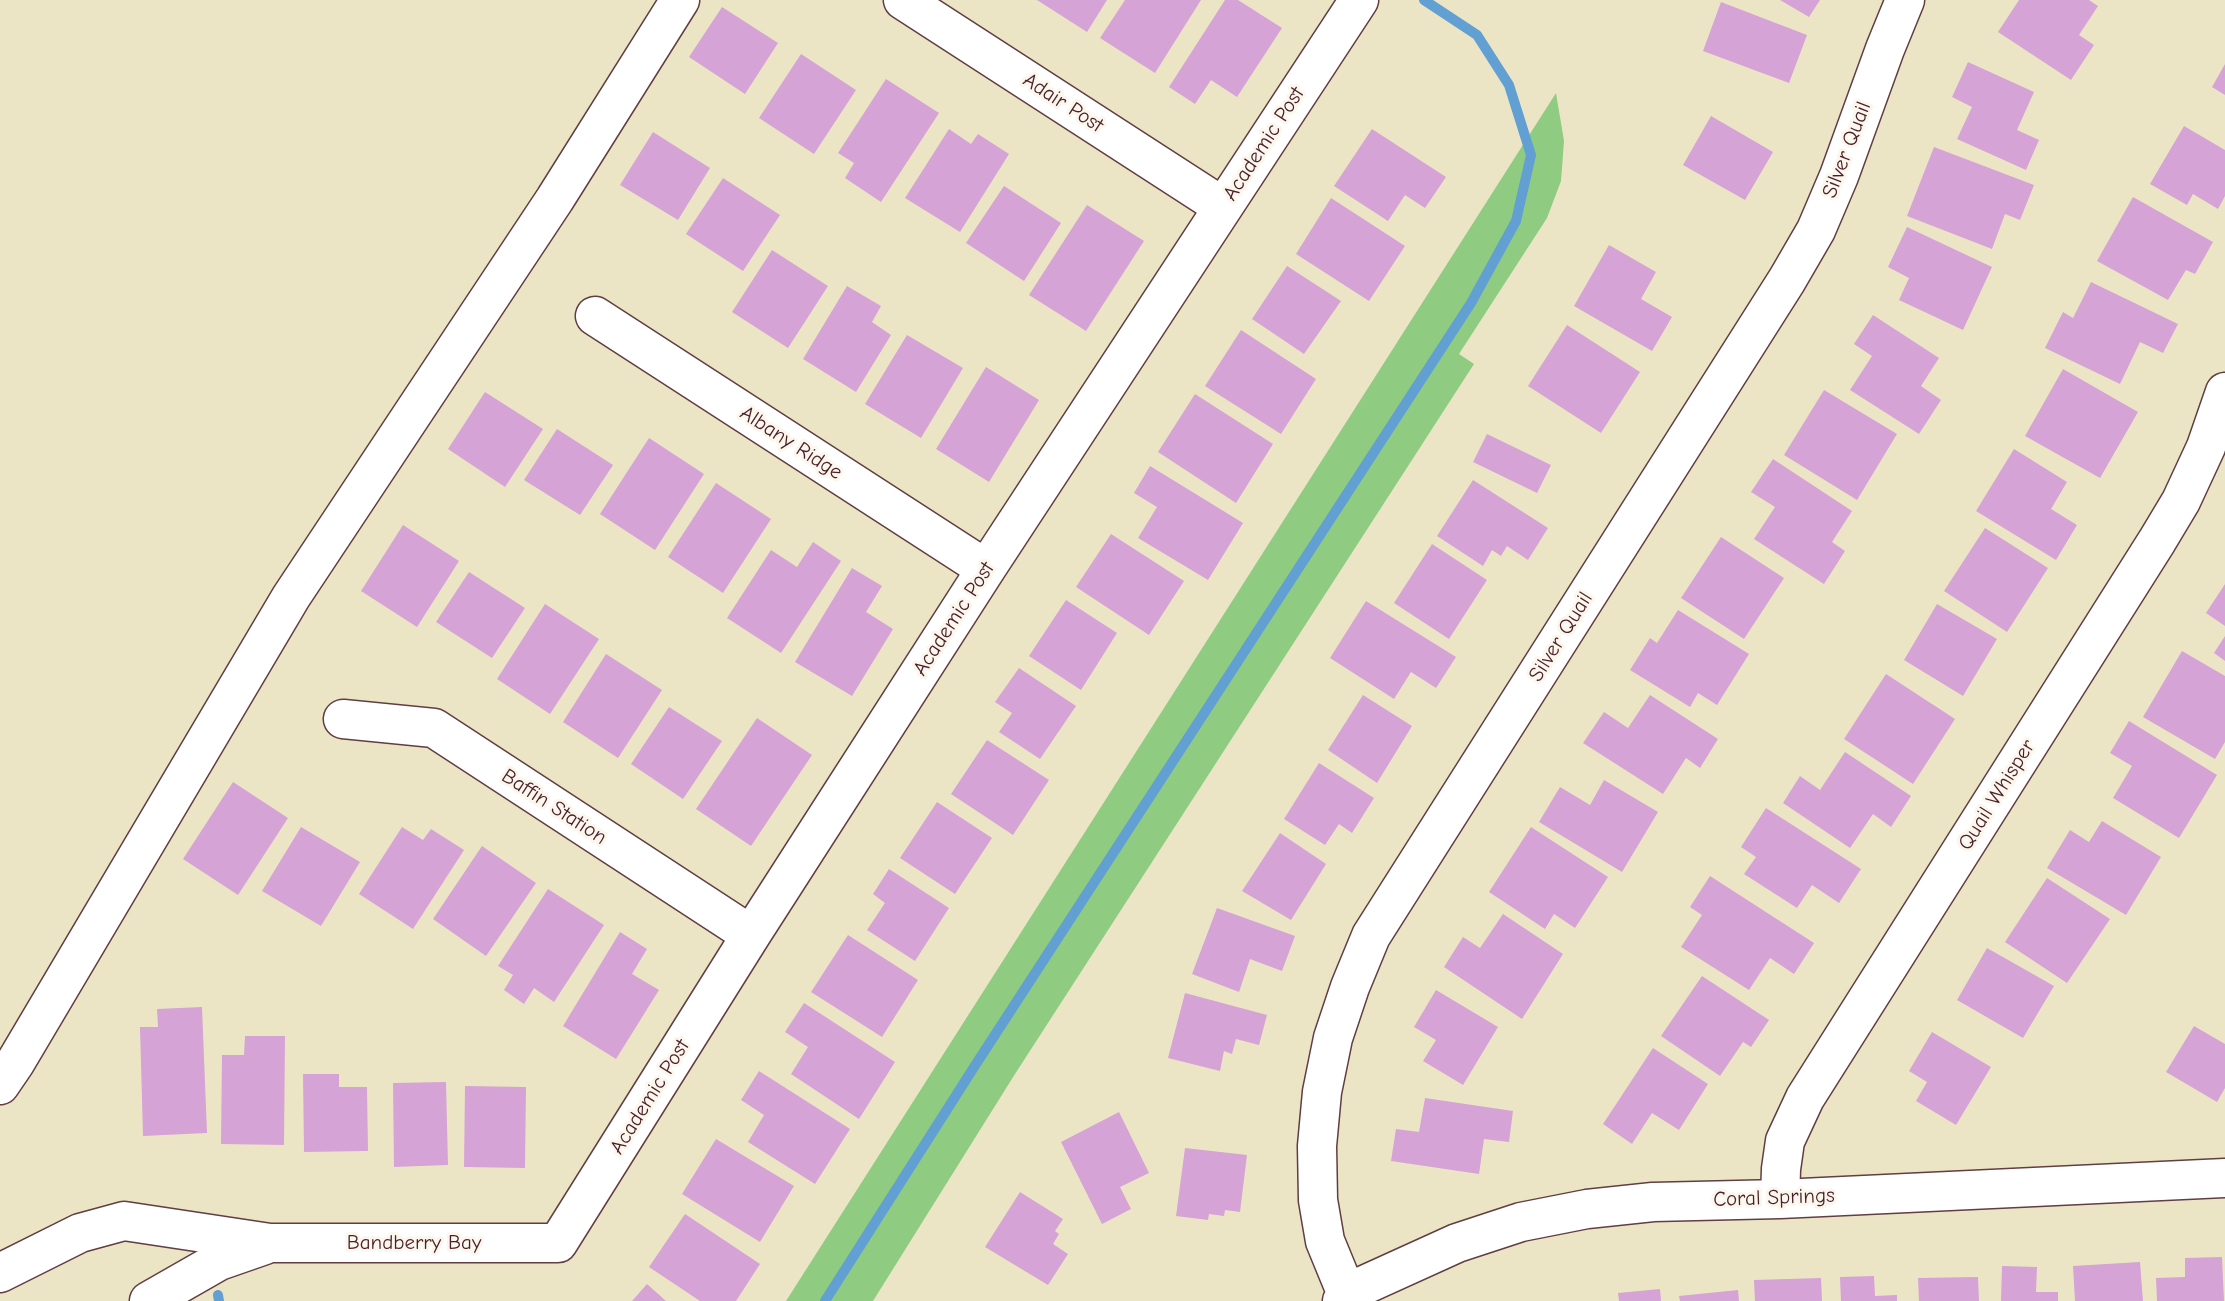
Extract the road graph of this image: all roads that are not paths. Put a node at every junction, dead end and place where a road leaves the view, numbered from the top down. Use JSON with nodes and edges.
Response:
{"nodes":[{"id":1,"x":680,"y":0,"type":"edge"},
{"id":2,"x":903,"y":0,"type":"edge"},
{"id":3,"x":1359,"y":0,"type":"edge"},
{"id":4,"x":1905,"y":0,"type":"edge"},
{"id":5,"x":1223,"y":207,"type":"junction"},
{"id":6,"x":595,"y":316,"type":"dead end"},
{"id":7,"x":2225,"y":392,"type":"edge"},
{"id":8,"x":986,"y":569,"type":"junction"},
{"id":9,"x":343,"y":719,"type":"dead end"},
{"id":10,"x":751,"y":935,"type":"junction"},
{"id":11,"x":0,"y":1086,"type":"edge"},
{"id":12,"x":2225,"y":1178,"type":"edge"},
{"id":13,"x":1780,"y":1199,"type":"junction"},
{"id":14,"x":270,"y":1243,"type":"junction"},
{"id":15,"x":558,"y":1243,"type":"joint"},
{"id":16,"x":0,"y":1273,"type":"edge"},
{"id":17,"x":1345,"y":1299,"type":"edge"},
{"id":18,"x":149,"y":1301,"type":"edge"}],
"edges":[{"from":1,"to":11,"type":"street"},
{"from":2,"to":5,"type":"street","name":"Adair Post"},
{"from":3,"to":5,"type":"street","name":"Academic Post"},
{"from":4,"to":17,"type":"street","name":"Silver Quail"},
{"from":5,"to":8,"type":"street","name":"Academic Post"},
{"from":6,"to":8,"type":"street","name":"Albany Ridge"},
{"from":7,"to":13,"type":"street","name":"Quail Whisper"},
{"from":8,"to":10,"type":"street","name":"Academic Post"},
{"from":9,"to":10,"type":"street","name":"Baffin Station"},
{"from":10,"to":15,"type":"street","name":"Academic Post"},
{"from":12,"to":13,"type":"street","name":"Coral Springs"},
{"from":13,"to":17,"type":"street","name":"Coral Springs"},
{"from":14,"to":15,"type":"street","name":"Bandberry Bay"},
{"from":14,"to":16,"type":"street","name":"Bandberry Bay"},
{"from":14,"to":18,"type":"street","name":"Bandberry Bay"}]}
